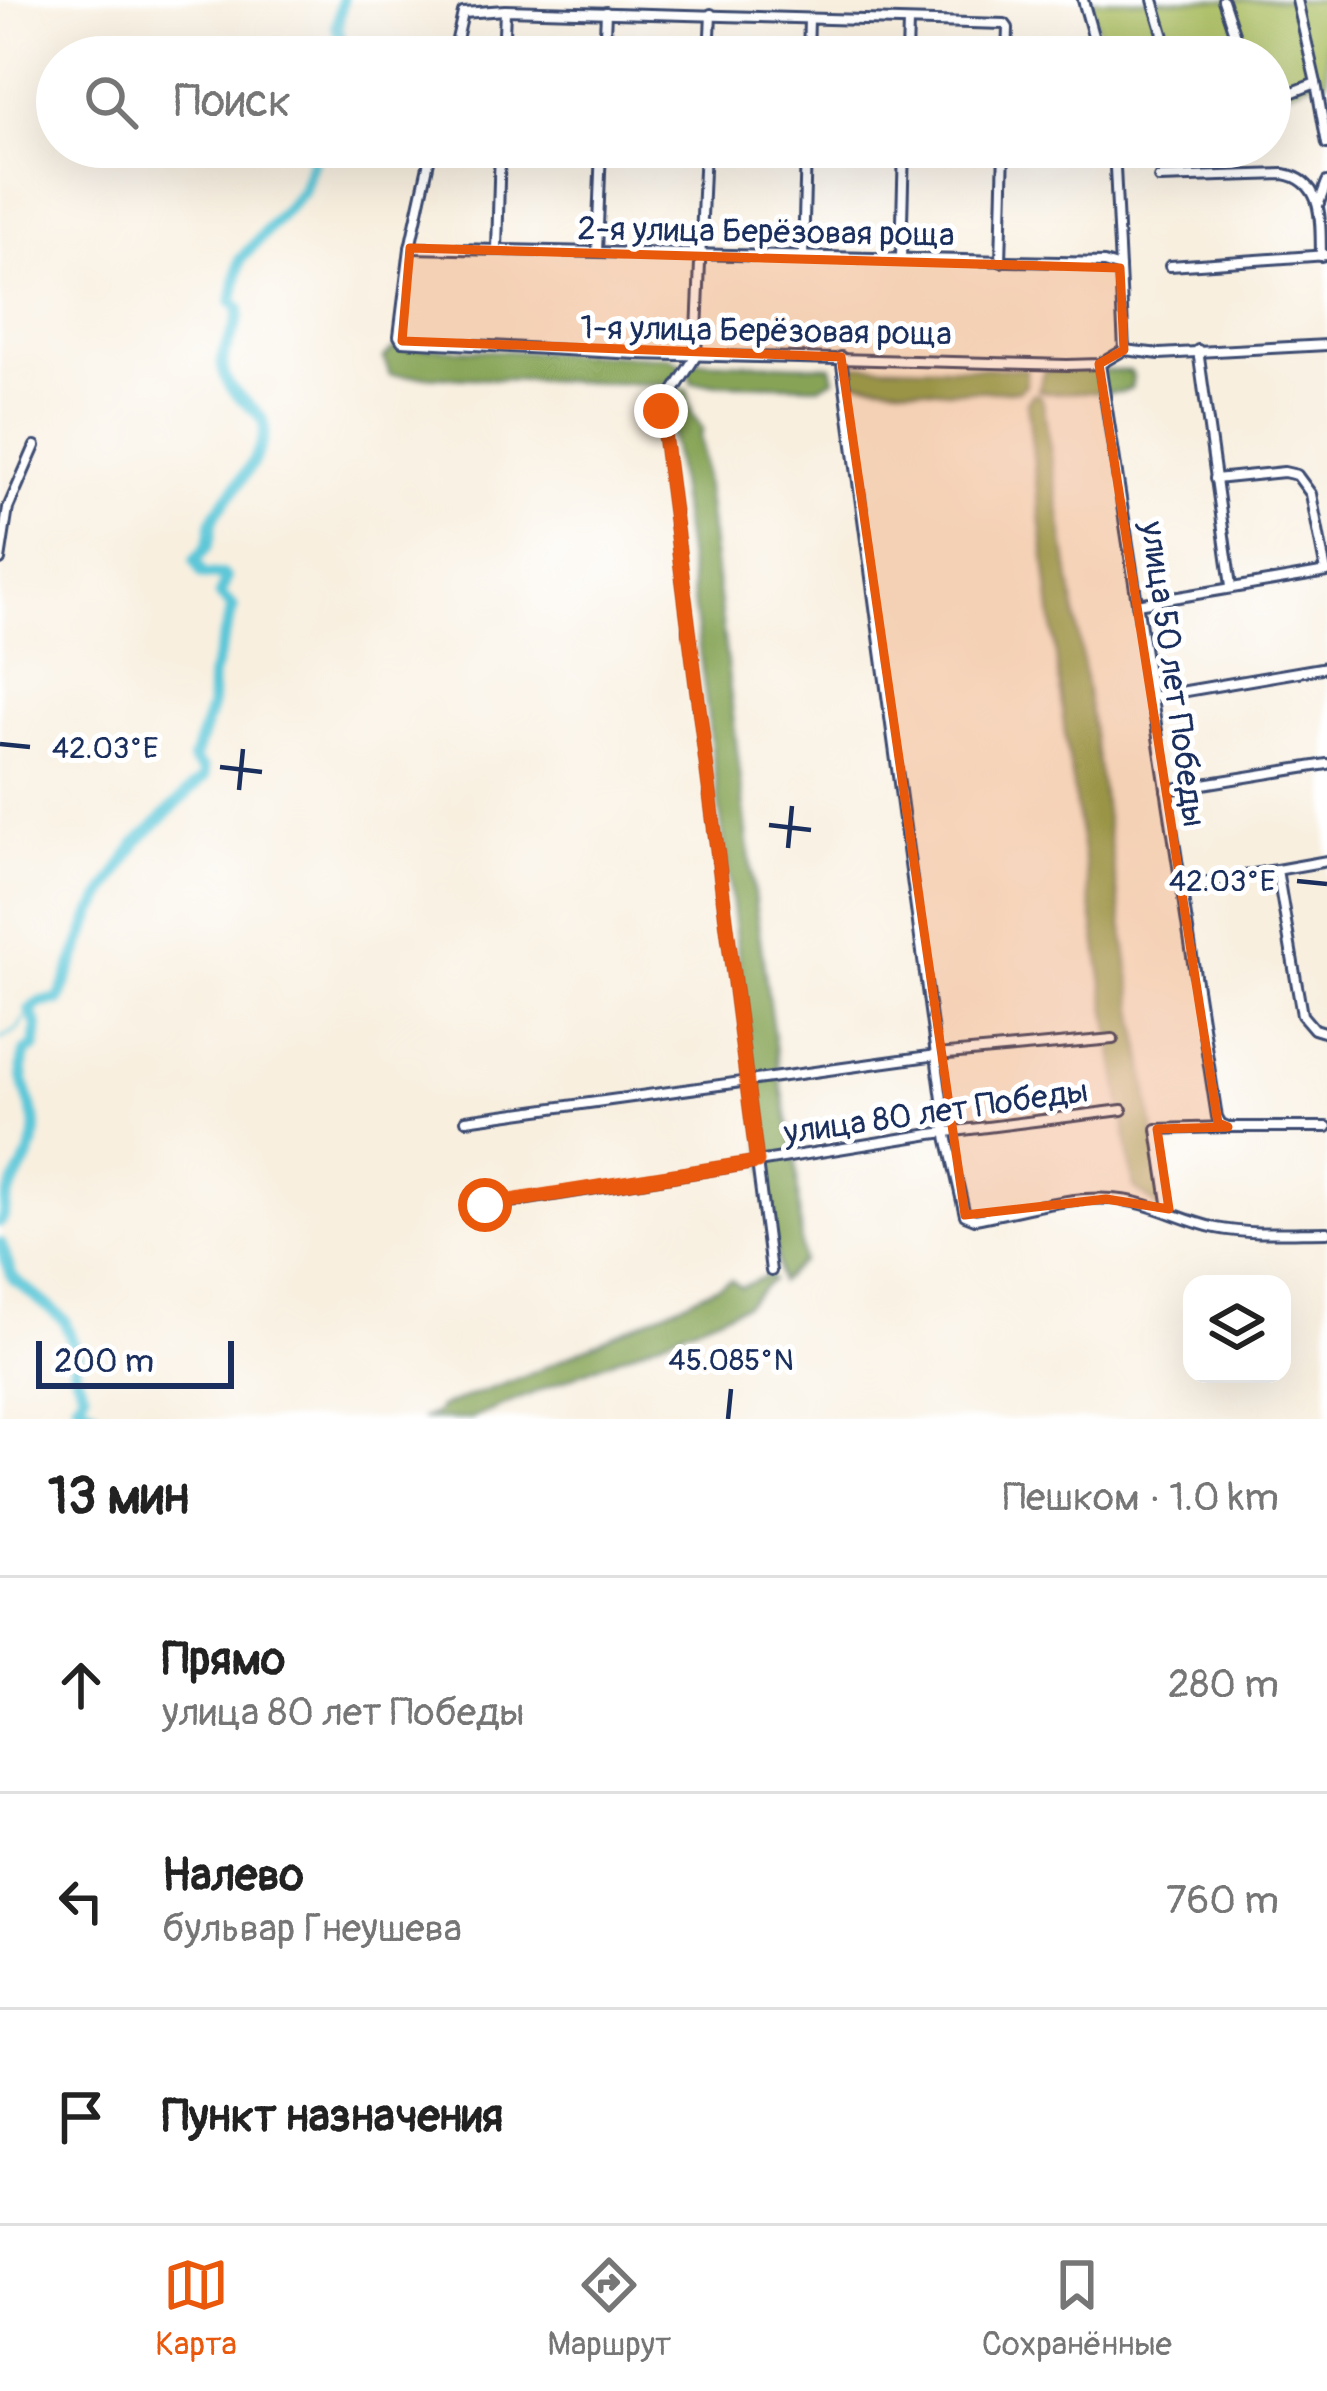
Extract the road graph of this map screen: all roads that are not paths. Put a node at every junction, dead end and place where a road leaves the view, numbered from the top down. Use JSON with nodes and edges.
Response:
{"nodes":[{"id":1,"x":1083,"y":0,"type":"edge"},
{"id":2,"x":1153,"y":0,"type":"edge"},
{"id":3,"x":1223,"y":0,"type":"edge"},
{"id":4,"x":1297,"y":0,"type":"edge"},
{"id":5,"x":505,"y":10,"type":"junction"},
{"id":6,"x":606,"y":12,"type":"junction"},
{"id":7,"x":711,"y":14,"type":"junction"},
{"id":8,"x":809,"y":19,"type":"junction"},
{"id":9,"x":908,"y":22,"type":"junction"},
{"id":10,"x":458,"y":36,"type":"edge"},
{"id":11,"x":504,"y":36,"type":"edge"},
{"id":12,"x":605,"y":36,"type":"edge"},
{"id":13,"x":710,"y":36,"type":"edge"},
{"id":14,"x":809,"y":36,"type":"edge"},
{"id":15,"x":908,"y":36,"type":"edge"},
{"id":16,"x":1008,"y":36,"type":"edge"},
{"id":17,"x":1093,"y":36,"type":"edge"},
{"id":18,"x":1164,"y":36,"type":"edge"},
{"id":19,"x":1235,"y":36,"type":"edge"},
{"id":20,"x":1316,"y":82,"type":"junction"},
{"id":21,"x":1291,"y":92,"type":"edge"},
{"id":22,"x":1327,"y":144,"type":"edge"},
{"id":23,"x":427,"y":168,"type":"edge"},
{"id":24,"x":499,"y":168,"type":"edge"},
{"id":25,"x":600,"y":168,"type":"edge"},
{"id":26,"x":704,"y":168,"type":"edge"},
{"id":27,"x":805,"y":168,"type":"edge"},
{"id":28,"x":903,"y":168,"type":"edge"},
{"id":29,"x":1003,"y":168,"type":"edge"},
{"id":30,"x":1115,"y":168,"type":"edge"},
{"id":31,"x":1159,"y":178,"type":"dead end"},
{"id":32,"x":1327,"y":182,"type":"edge"},
{"id":33,"x":1319,"y":204,"type":"junction"},
{"id":34,"x":410,"y":248,"type":"junction"},
{"id":35,"x":497,"y":249,"type":"junction"},
{"id":36,"x":597,"y":252,"type":"junction"},
{"id":37,"x":700,"y":254,"type":"junction"},
{"id":38,"x":802,"y":256,"type":"junction"},
{"id":39,"x":1324,"y":256,"type":"edge"},
{"id":40,"x":901,"y":258,"type":"junction"},
{"id":41,"x":1001,"y":262,"type":"junction"},
{"id":42,"x":1170,"y":266,"type":"dead end"},
{"id":43,"x":1120,"y":268,"type":"junction"},
{"id":44,"x":1327,"y":346,"type":"edge"},
{"id":45,"x":1124,"y":350,"type":"junction"},
{"id":46,"x":1198,"y":350,"type":"junction"},
{"id":47,"x":696,"y":356,"type":"junction"},
{"id":48,"x":841,"y":357,"type":"junction"},
{"id":49,"x":1100,"y":364,"type":"junction"},
{"id":50,"x":35,"y":446,"type":"dead end"},
{"id":51,"x":1215,"y":479,"type":"junction"},
{"id":52,"x":0,"y":560,"type":"edge"},
{"id":53,"x":1326,"y":572,"type":"edge"},
{"id":54,"x":1231,"y":586,"type":"junction"},
{"id":55,"x":1137,"y":604,"type":"junction"},
{"id":56,"x":1327,"y":667,"type":"edge"},
{"id":57,"x":1151,"y":697,"type":"junction"},
{"id":58,"x":1327,"y":764,"type":"edge"},
{"id":59,"x":1166,"y":790,"type":"junction"},
{"id":60,"x":1327,"y":861,"type":"edge"},
{"id":61,"x":1277,"y":870,"type":"junction"},
{"id":62,"x":1181,"y":887,"type":"junction"},
{"id":63,"x":1327,"y":1033,"type":"edge"},
{"id":64,"x":1113,"y":1039,"type":"dead end"},
{"id":65,"x":937,"y":1054,"type":"junction"},
{"id":66,"x":746,"y":1081,"type":"junction"},
{"id":67,"x":1122,"y":1110,"type":"dead end"},
{"id":68,"x":466,"y":1120,"type":"dead end"},
{"id":69,"x":1228,"y":1127,"type":"junction"},
{"id":70,"x":1327,"y":1127,"type":"edge"},
{"id":71,"x":947,"y":1132,"type":"junction"},
{"id":72,"x":757,"y":1162,"type":"junction"},
{"id":73,"x":472,"y":1208,"type":"dead end"},
{"id":74,"x":1169,"y":1209,"type":"junction"},
{"id":75,"x":1327,"y":1232,"type":"edge"},
{"id":76,"x":771,"y":1271,"type":"dead end"}],
"edges":[{"from":1,"to":17,"type":"street"},
{"from":2,"to":18,"type":"street"},
{"from":3,"to":19,"type":"street"},
{"from":4,"to":20,"type":"street"},
{"from":5,"to":6,"type":"street"},
{"from":5,"to":10,"type":"street"},
{"from":5,"to":11,"type":"street"},
{"from":6,"to":7,"type":"street"},
{"from":6,"to":12,"type":"street"},
{"from":7,"to":8,"type":"street"},
{"from":7,"to":13,"type":"street"},
{"from":8,"to":9,"type":"street"},
{"from":8,"to":14,"type":"street"},
{"from":9,"to":15,"type":"street"},
{"from":9,"to":16,"type":"street"},
{"from":20,"to":21,"type":"street"},
{"from":20,"to":22,"type":"street"},
{"from":23,"to":34,"type":"street"},
{"from":24,"to":35,"type":"street"},
{"from":25,"to":36,"type":"street"},
{"from":26,"to":37,"type":"street"},
{"from":27,"to":38,"type":"street"},
{"from":28,"to":40,"type":"street"},
{"from":29,"to":41,"type":"street"},
{"from":30,"to":43,"type":"street"},
{"from":31,"to":33,"type":"street"},
{"from":32,"to":33,"type":"street"},
{"from":33,"to":39,"type":"street"},
{"from":34,"to":35,"type":"street","name":"2-я улица Берёзовая роща"},
{"from":34,"to":47,"type":"street","name":"1-я улица Берёзовая роща"},
{"from":35,"to":36,"type":"street","name":"2-я улица Берёзовая роща"},
{"from":36,"to":37,"type":"street","name":"2-я улица Берёзовая роща"},
{"from":37,"to":38,"type":"street","name":"2-я улица Берёзовая роща"},
{"from":37,"to":47,"type":"street"},
{"from":38,"to":40,"type":"street","name":"2-я улица Берёзовая роща"},
{"from":39,"to":42,"type":"street"},
{"from":40,"to":41,"type":"street","name":"2-я улица Берёзовая роща"},
{"from":41,"to":43,"type":"street","name":"2-я улица Берёзовая роща"},
{"from":43,"to":45,"type":"street"},
{"from":44,"to":46,"type":"street"},
{"from":45,"to":46,"type":"street"},
{"from":45,"to":49,"type":"street"},
{"from":46,"to":51,"type":"street"},
{"from":47,"to":48,"type":"street","name":"1-я улица Берёзовая роща"},
{"from":47,"to":66,"type":"street"},
{"from":48,"to":49,"type":"street","name":"1-я улица Берёзовая роща"},
{"from":48,"to":65,"type":"street"},
{"from":49,"to":55,"type":"street","name":"улица 50 лет Победы"},
{"from":50,"to":52,"type":"street"},
{"from":51,"to":53,"type":"street"},
{"from":51,"to":54,"type":"street"},
{"from":53,"to":54,"type":"street"},
{"from":54,"to":55,"type":"street"},
{"from":55,"to":57,"type":"street","name":"улица 50 лет Победы"},
{"from":56,"to":57,"type":"street"},
{"from":57,"to":59,"type":"street","name":"улица 50 лет Победы"},
{"from":58,"to":59,"type":"street"},
{"from":59,"to":62,"type":"street","name":"улица 50 лет Победы"},
{"from":60,"to":61,"type":"street"},
{"from":61,"to":62,"type":"street"},
{"from":61,"to":63,"type":"street"},
{"from":62,"to":69,"type":"street","name":"улица 50 лет Победы"},
{"from":64,"to":65,"type":"street"},
{"from":65,"to":66,"type":"street"},
{"from":65,"to":71,"type":"street"},
{"from":66,"to":68,"type":"street"},
{"from":66,"to":72,"type":"street"},
{"from":67,"to":71,"type":"street","name":"улица 80 лет Победы"},
{"from":69,"to":70,"type":"street"},
{"from":69,"to":74,"type":"street"},
{"from":71,"to":72,"type":"street","name":"улица 80 лет Победы"},
{"from":71,"to":74,"type":"street"},
{"from":72,"to":73,"type":"street","name":"улица 80 лет Победы"},
{"from":72,"to":76,"type":"street"},
{"from":74,"to":75,"type":"street"}]}
